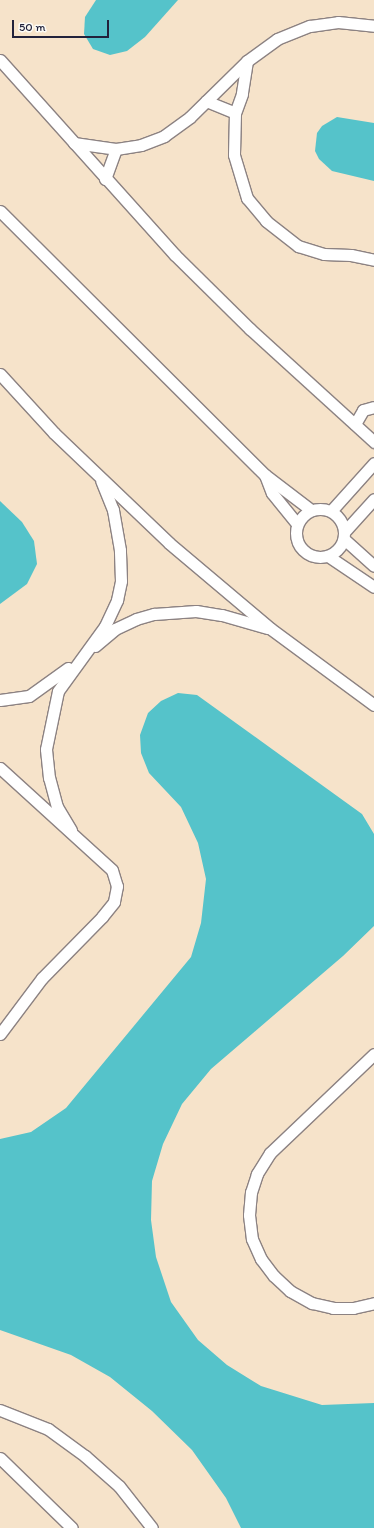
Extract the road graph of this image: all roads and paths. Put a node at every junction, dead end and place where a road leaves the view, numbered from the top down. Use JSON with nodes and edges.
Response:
{"nodes":[{"id":1,"x":374,"y":26,"type":"edge"},
{"id":2,"x":0,"y":60,"type":"edge"},
{"id":3,"x":247,"y":61,"type":"junction"},
{"id":4,"x":206,"y":101,"type":"junction"},
{"id":5,"x":235,"y":114,"type":"junction"},
{"id":6,"x":74,"y":143,"type":"junction"},
{"id":7,"x":116,"y":149,"type":"junction"},
{"id":8,"x":105,"y":179,"type":"junction"},
{"id":9,"x":0,"y":211,"type":"edge"},
{"id":10,"x":374,"y":260,"type":"edge"},
{"id":11,"x":0,"y":374,"type":"edge"},
{"id":12,"x":374,"y":407,"type":"edge"},
{"id":13,"x":355,"y":424,"type":"junction"},
{"id":14,"x":374,"y":442,"type":"edge"},
{"id":15,"x":374,"y":462,"type":"edge"},
{"id":16,"x":265,"y":475,"type":"junction"},
{"id":17,"x":99,"y":477,"type":"junction"},
{"id":18,"x":374,"y":499,"type":"edge"},
{"id":19,"x":311,"y":510,"type":"junction"},
{"id":20,"x":331,"y":511,"type":"junction"},
{"id":21,"x":297,"y":524,"type":"junction"},
{"id":22,"x":344,"y":535,"type":"junction"},
{"id":23,"x":328,"y":556,"type":"junction"},
{"id":24,"x":374,"y":566,"type":"edge"},
{"id":25,"x":374,"y":587,"type":"edge"},
{"id":26,"x":271,"y":629,"type":"junction"},
{"id":27,"x":77,"y":661,"type":"junction"},
{"id":28,"x":0,"y":700,"type":"edge"},
{"id":29,"x":374,"y":704,"type":"edge"},
{"id":30,"x":0,"y":768,"type":"edge"},
{"id":31,"x":71,"y":830,"type":"junction"},
{"id":32,"x":0,"y":1034,"type":"edge"},
{"id":33,"x":374,"y":1054,"type":"edge"},
{"id":34,"x":374,"y":1303,"type":"edge"},
{"id":35,"x":0,"y":1410,"type":"edge"},
{"id":36,"x":0,"y":1458,"type":"edge"},
{"id":37,"x":72,"y":1528,"type":"edge"},
{"id":38,"x":152,"y":1528,"type":"edge"}],
"edges":[{"from":1,"to":3,"type":"street"},
{"from":2,"to":6,"type":"street"},
{"from":3,"to":4,"type":"street"},
{"from":3,"to":5,"type":"street"},
{"from":4,"to":5,"type":"street"},
{"from":4,"to":7,"type":"street"},
{"from":5,"to":10,"type":"street"},
{"from":6,"to":7,"type":"street"},
{"from":6,"to":8,"type":"street"},
{"from":7,"to":8,"type":"street"},
{"from":8,"to":13,"type":"street"},
{"from":9,"to":16,"type":"street"},
{"from":11,"to":17,"type":"street"},
{"from":12,"to":13,"type":"street"},
{"from":13,"to":14,"type":"street"},
{"from":15,"to":20,"type":"street"},
{"from":16,"to":19,"type":"street"},
{"from":16,"to":21,"type":"street"},
{"from":17,"to":26,"type":"street"},
{"from":17,"to":27,"type":"street"},
{"from":18,"to":22,"type":"street"},
{"from":19,"to":20,"type":"street"},
{"from":19,"to":21,"type":"street"},
{"from":20,"to":22,"type":"street"},
{"from":21,"to":23,"type":"street"},
{"from":22,"to":23,"type":"street"},
{"from":22,"to":24,"type":"street"},
{"from":23,"to":25,"type":"street"},
{"from":26,"to":27,"type":"street"},
{"from":26,"to":29,"type":"street"},
{"from":27,"to":28,"type":"street"},
{"from":27,"to":31,"type":"street"},
{"from":30,"to":31,"type":"street"},
{"from":31,"to":32,"type":"street"},
{"from":33,"to":34,"type":"street"},
{"from":35,"to":38,"type":"street"},
{"from":36,"to":37,"type":"street"}]}
